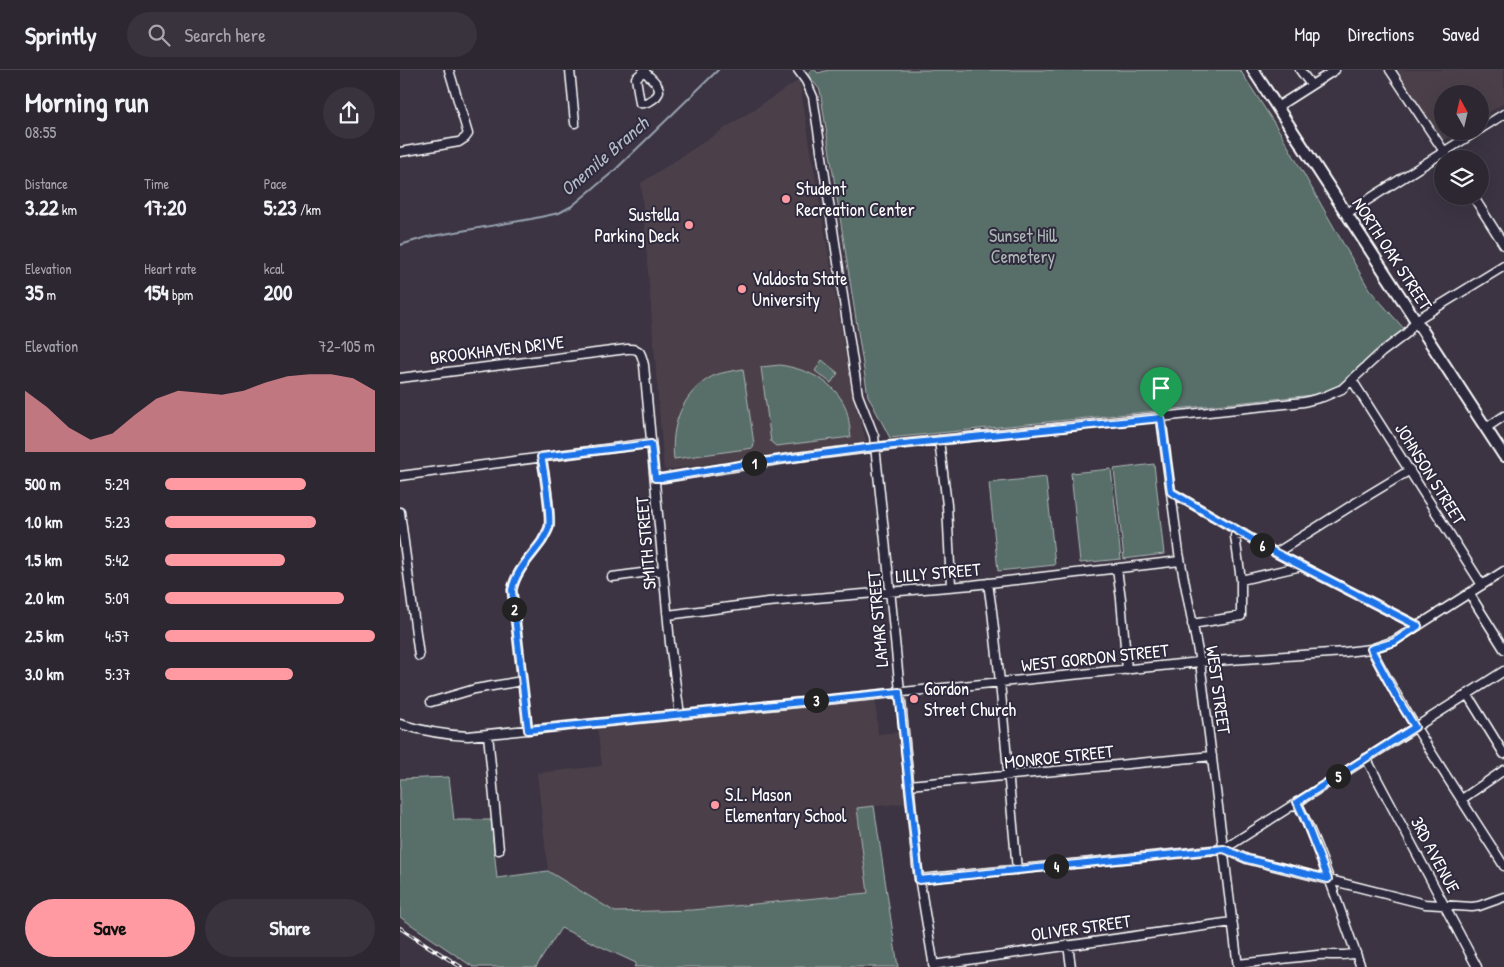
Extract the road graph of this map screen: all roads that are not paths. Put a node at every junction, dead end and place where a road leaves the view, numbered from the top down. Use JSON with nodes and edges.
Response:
{"nodes":[{"id":1,"x":450,"y":70,"type":"edge"},
{"id":2,"x":570,"y":70,"type":"edge"},
{"id":3,"x":798,"y":70,"type":"edge"},
{"id":4,"x":1253,"y":70,"type":"edge"},
{"id":5,"x":1300,"y":70,"type":"edge"},
{"id":6,"x":1335,"y":70,"type":"edge"},
{"id":7,"x":1390,"y":70,"type":"edge"},
{"id":8,"x":1311,"y":85,"type":"junction"},
{"id":9,"x":1277,"y":106,"type":"junction"},
{"id":10,"x":1504,"y":114,"type":"edge"},
{"id":11,"x":575,"y":123,"type":"dead end"},
{"id":12,"x":1489,"y":123,"type":"edge"},
{"id":13,"x":1465,"y":140,"type":"edge"},
{"id":14,"x":1443,"y":150,"type":"edge"},
{"id":15,"x":1452,"y":150,"type":"edge"},
{"id":16,"x":400,"y":152,"type":"edge"},
{"id":17,"x":1434,"y":162,"type":"edge"},
{"id":18,"x":1479,"y":205,"type":"edge"},
{"id":19,"x":1347,"y":213,"type":"junction"},
{"id":20,"x":1504,"y":245,"type":"edge"},
{"id":21,"x":1504,"y":266,"type":"edge"},
{"id":22,"x":1416,"y":320,"type":"junction"},
{"id":23,"x":598,"y":352,"type":"joint"},
{"id":24,"x":400,"y":378,"type":"edge"},
{"id":25,"x":1352,"y":380,"type":"junction"},
{"id":26,"x":1504,"y":416,"type":"edge"},
{"id":27,"x":1161,"y":418,"type":"junction"},
{"id":28,"x":1486,"y":428,"type":"junction"},
{"id":29,"x":939,"y":440,"type":"junction"},
{"id":30,"x":651,"y":444,"type":"junction"},
{"id":31,"x":874,"y":447,"type":"junction"},
{"id":32,"x":1504,"y":456,"type":"edge"},
{"id":33,"x":541,"y":457,"type":"junction"},
{"id":34,"x":1410,"y":470,"type":"junction"},
{"id":35,"x":400,"y":476,"type":"edge"},
{"id":36,"x":655,"y":478,"type":"junction"},
{"id":37,"x":1171,"y":492,"type":"junction"},
{"id":38,"x":400,"y":512,"type":"edge"},
{"id":39,"x":1244,"y":534,"type":"junction"},
{"id":40,"x":1276,"y":553,"type":"junction"},
{"id":41,"x":1180,"y":561,"type":"junction"},
{"id":42,"x":1302,"y":566,"type":"junction"},
{"id":43,"x":1117,"y":569,"type":"junction"},
{"id":44,"x":664,"y":570,"type":"junction"},
{"id":45,"x":1504,"y":571,"type":"edge"},
{"id":46,"x":612,"y":577,"type":"dead end"},
{"id":47,"x":1241,"y":580,"type":"junction"},
{"id":48,"x":988,"y":583,"type":"junction"},
{"id":49,"x":1482,"y":585,"type":"junction"},
{"id":50,"x":951,"y":586,"type":"junction"},
{"id":51,"x":890,"y":592,"type":"junction"},
{"id":52,"x":1469,"y":593,"type":"junction"},
{"id":53,"x":668,"y":615,"type":"junction"},
{"id":54,"x":1192,"y":624,"type":"junction"},
{"id":55,"x":1418,"y":626,"type":"junction"},
{"id":56,"x":1371,"y":649,"type":"junction"},
{"id":57,"x":1504,"y":649,"type":"edge"},
{"id":58,"x":418,"y":656,"type":"dead end"},
{"id":59,"x":1200,"y":662,"type":"junction"},
{"id":60,"x":1127,"y":670,"type":"junction"},
{"id":61,"x":1504,"y":670,"type":"edge"},
{"id":62,"x":522,"y":681,"type":"junction"},
{"id":63,"x":1000,"y":682,"type":"junction"},
{"id":64,"x":899,"y":692,"type":"junction"},
{"id":65,"x":1467,"y":694,"type":"junction"},
{"id":66,"x":431,"y":702,"type":"dead end"},
{"id":67,"x":680,"y":715,"type":"junction"},
{"id":68,"x":400,"y":724,"type":"edge"},
{"id":69,"x":1415,"y":727,"type":"junction"},
{"id":70,"x":528,"y":730,"type":"junction"},
{"id":71,"x":488,"y":734,"type":"junction"},
{"id":72,"x":1504,"y":754,"type":"edge"},
{"id":73,"x":1212,"y":756,"type":"junction"},
{"id":74,"x":1366,"y":758,"type":"junction"},
{"id":75,"x":1504,"y":770,"type":"edge"},
{"id":76,"x":1008,"y":777,"type":"junction"},
{"id":77,"x":909,"y":785,"type":"junction"},
{"id":78,"x":1462,"y":799,"type":"junction"},
{"id":79,"x":1297,"y":802,"type":"junction"},
{"id":80,"x":1224,"y":849,"type":"junction"},
{"id":81,"x":499,"y":850,"type":"dead end"},
{"id":82,"x":1504,"y":866,"type":"edge"},
{"id":83,"x":1017,"y":870,"type":"junction"},
{"id":84,"x":1328,"y":879,"type":"junction"},
{"id":85,"x":919,"y":880,"type":"junction"},
{"id":86,"x":1504,"y":897,"type":"edge"},
{"id":87,"x":1444,"y":905,"type":"junction"},
{"id":88,"x":1232,"y":922,"type":"junction"},
{"id":89,"x":1068,"y":945,"type":"junction"},
{"id":90,"x":1356,"y":953,"type":"junction"},
{"id":91,"x":1238,"y":965,"type":"edge"},
{"id":92,"x":933,"y":966,"type":"edge"},
{"id":93,"x":1071,"y":967,"type":"edge"},
{"id":94,"x":1361,"y":967,"type":"edge"},
{"id":95,"x":1477,"y":967,"type":"edge"}],
"edges":[{"from":1,"to":16,"type":"street"},
{"from":2,"to":11,"type":"street"},
{"from":3,"to":31,"type":"street","name":"LAMAR STREET"},
{"from":4,"to":9,"type":"main road","name":"NORTH OAK STREET"},
{"from":5,"to":8,"type":"street"},
{"from":6,"to":8,"type":"street"},
{"from":7,"to":14,"type":"street"},
{"from":8,"to":9,"type":"street"},
{"from":9,"to":19,"type":"main road","name":"NORTH OAK STREET"},
{"from":10,"to":12,"type":"street"},
{"from":13,"to":15,"type":"street"},
{"from":17,"to":19,"type":"street"},
{"from":18,"to":20,"type":"street"},
{"from":19,"to":22,"type":"main road","name":"NORTH OAK STREET"},
{"from":21,"to":22,"type":"street"},
{"from":22,"to":25,"type":"street"},
{"from":22,"to":28,"type":"main road","name":"NORTH OAK STREET"},
{"from":23,"to":24,"type":"street","name":"BROOKHAVEN DRIVE"},
{"from":23,"to":30,"type":"street","name":"SMITH STREET"},
{"from":25,"to":27,"type":"street"},
{"from":25,"to":34,"type":"street","name":"JOHNSON STREET"},
{"from":26,"to":28,"type":"street"},
{"from":27,"to":29,"type":"street"},
{"from":27,"to":37,"type":"street","name":"WEST STREET"},
{"from":28,"to":32,"type":"main road","name":"NORTH OAK STREET"},
{"from":29,"to":31,"type":"street"},
{"from":29,"to":50,"type":"street"},
{"from":30,"to":33,"type":"street"},
{"from":30,"to":36,"type":"street","name":"SMITH STREET"},
{"from":31,"to":36,"type":"street"},
{"from":31,"to":51,"type":"street","name":"LAMAR STREET"},
{"from":33,"to":35,"type":"street"},
{"from":33,"to":62,"type":"street"},
{"from":34,"to":40,"type":"street"},
{"from":34,"to":49,"type":"street","name":"JOHNSON STREET"},
{"from":36,"to":44,"type":"street","name":"SMITH STREET"},
{"from":37,"to":39,"type":"street"},
{"from":37,"to":41,"type":"street","name":"WEST STREET"},
{"from":38,"to":58,"type":"street"},
{"from":39,"to":40,"type":"street"},
{"from":39,"to":47,"type":"street"},
{"from":40,"to":42,"type":"street"},
{"from":41,"to":43,"type":"street","name":"LILLY STREET"},
{"from":41,"to":54,"type":"street","name":"WEST STREET"},
{"from":42,"to":47,"type":"street"},
{"from":42,"to":55,"type":"street"},
{"from":43,"to":48,"type":"street","name":"LILLY STREET"},
{"from":43,"to":60,"type":"street"},
{"from":44,"to":46,"type":"street"},
{"from":44,"to":53,"type":"street","name":"SMITH STREET"},
{"from":45,"to":49,"type":"street","name":"WEST GORDON STREET"},
{"from":47,"to":54,"type":"street"},
{"from":48,"to":50,"type":"street","name":"LILLY STREET"},
{"from":48,"to":63,"type":"street"},
{"from":49,"to":52,"type":"street","name":"WEST GORDON STREET"},
{"from":50,"to":51,"type":"street","name":"LILLY STREET"},
{"from":51,"to":53,"type":"street","name":"LILLY STREET"},
{"from":51,"to":64,"type":"street","name":"LAMAR STREET"},
{"from":52,"to":55,"type":"street","name":"WEST GORDON STREET"},
{"from":52,"to":57,"type":"street"},
{"from":53,"to":67,"type":"street","name":"SMITH STREET"},
{"from":54,"to":59,"type":"street","name":"WEST STREET"},
{"from":55,"to":56,"type":"street","name":"WEST GORDON STREET"},
{"from":56,"to":59,"type":"street","name":"WEST GORDON STREET"},
{"from":56,"to":69,"type":"street"},
{"from":59,"to":60,"type":"street","name":"WEST GORDON STREET"},
{"from":59,"to":73,"type":"street","name":"WEST STREET"},
{"from":60,"to":63,"type":"street","name":"WEST GORDON STREET"},
{"from":61,"to":65,"type":"street"},
{"from":62,"to":66,"type":"street"},
{"from":62,"to":70,"type":"street"},
{"from":63,"to":64,"type":"street","name":"WEST GORDON STREET"},
{"from":63,"to":76,"type":"street"},
{"from":64,"to":67,"type":"street","name":"WEST GORDON STREET"},
{"from":64,"to":77,"type":"street","name":"LAMAR STREET"},
{"from":65,"to":69,"type":"street"},
{"from":65,"to":72,"type":"street"},
{"from":67,"to":70,"type":"street","name":"WEST GORDON STREET"},
{"from":68,"to":71,"type":"street","name":"WEST GORDON STREET"},
{"from":69,"to":74,"type":"street"},
{"from":69,"to":78,"type":"street"},
{"from":70,"to":71,"type":"street","name":"WEST GORDON STREET"},
{"from":71,"to":81,"type":"street"},
{"from":73,"to":76,"type":"street","name":"MONROE STREET"},
{"from":73,"to":80,"type":"street","name":"WEST STREET"},
{"from":74,"to":79,"type":"street"},
{"from":74,"to":87,"type":"street","name":"3RD AVENUE"},
{"from":75,"to":78,"type":"street"},
{"from":76,"to":77,"type":"street","name":"MONROE STREET"},
{"from":76,"to":83,"type":"street"},
{"from":77,"to":85,"type":"street","name":"LAMAR STREET"},
{"from":78,"to":82,"type":"street"},
{"from":79,"to":80,"type":"street"},
{"from":79,"to":84,"type":"street"},
{"from":80,"to":83,"type":"street"},
{"from":80,"to":84,"type":"street"},
{"from":80,"to":88,"type":"street","name":"WEST STREET"},
{"from":83,"to":85,"type":"street"},
{"from":84,"to":87,"type":"street"},
{"from":84,"to":90,"type":"street"},
{"from":85,"to":92,"type":"street","name":"LAMAR STREET"},
{"from":86,"to":87,"type":"street"},
{"from":87,"to":95,"type":"street","name":"3RD AVENUE"},
{"from":88,"to":89,"type":"street","name":"OLIVER STREET"},
{"from":88,"to":91,"type":"street","name":"WEST STREET"},
{"from":89,"to":92,"type":"street","name":"OLIVER STREET"},
{"from":89,"to":93,"type":"street"},
{"from":90,"to":91,"type":"street"},
{"from":90,"to":94,"type":"street"}]}
